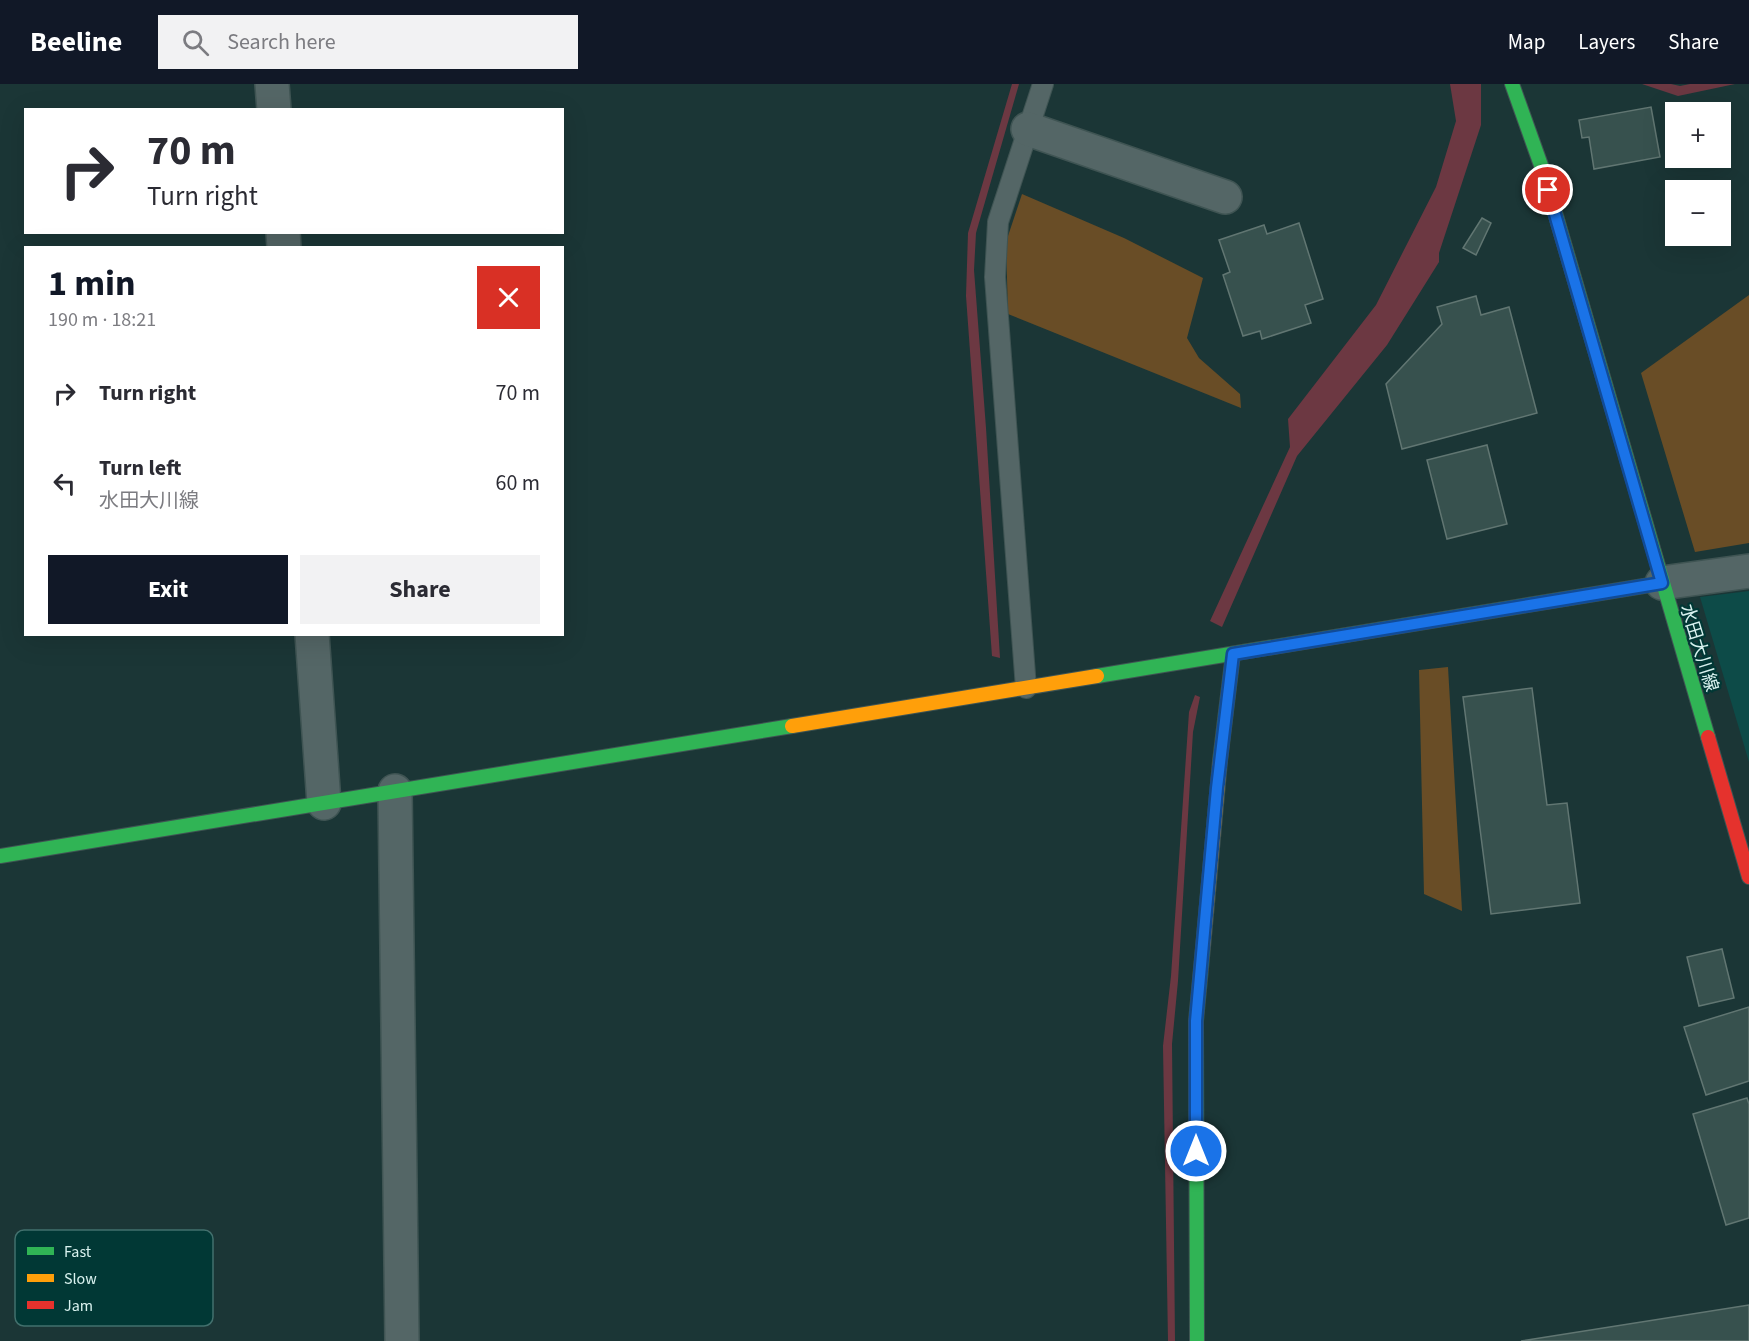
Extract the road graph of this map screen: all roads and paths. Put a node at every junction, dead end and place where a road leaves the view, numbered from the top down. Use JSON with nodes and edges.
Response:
{"nodes":[{"id":1,"x":272,"y":84,"type":"edge"},
{"id":2,"x":1042,"y":84,"type":"edge"},
{"id":3,"x":1512,"y":84,"type":"edge"},
{"id":4,"x":274,"y":108,"type":"edge"},
{"id":5,"x":1028,"y":129,"type":"junction"},
{"id":6,"x":1225,"y":197,"type":"dead end"},
{"id":7,"x":1749,"y":571,"type":"edge"},
{"id":8,"x":1662,"y":583,"type":"junction"},
{"id":9,"x":312,"y":636,"type":"edge"},
{"id":10,"x":1233,"y":654,"type":"junction"},
{"id":11,"x":1026,"y":688,"type":"junction"},
{"id":12,"x":395,"y":791,"type":"junction"},
{"id":13,"x":324,"y":803,"type":"junction"},
{"id":14,"x":0,"y":856,"type":"edge"},
{"id":15,"x":1749,"y":877,"type":"edge"},
{"id":16,"x":402,"y":1341,"type":"edge"},
{"id":17,"x":1197,"y":1341,"type":"edge"}],
"edges":[{"from":1,"to":4,"type":"street"},
{"from":2,"to":5,"type":"lane"},
{"from":3,"to":8,"type":"street","name":"水田大川線"},
{"from":5,"to":6,"type":"street"},
{"from":5,"to":11,"type":"lane"},
{"from":7,"to":8,"type":"street"},
{"from":8,"to":10,"type":"street"},
{"from":8,"to":15,"type":"street","name":"水田大川線"},
{"from":9,"to":13,"type":"street"},
{"from":10,"to":11,"type":"street"},
{"from":10,"to":17,"type":"street"},
{"from":11,"to":12,"type":"street"},
{"from":12,"to":13,"type":"street"},
{"from":12,"to":16,"type":"street"},
{"from":13,"to":14,"type":"street"}]}
